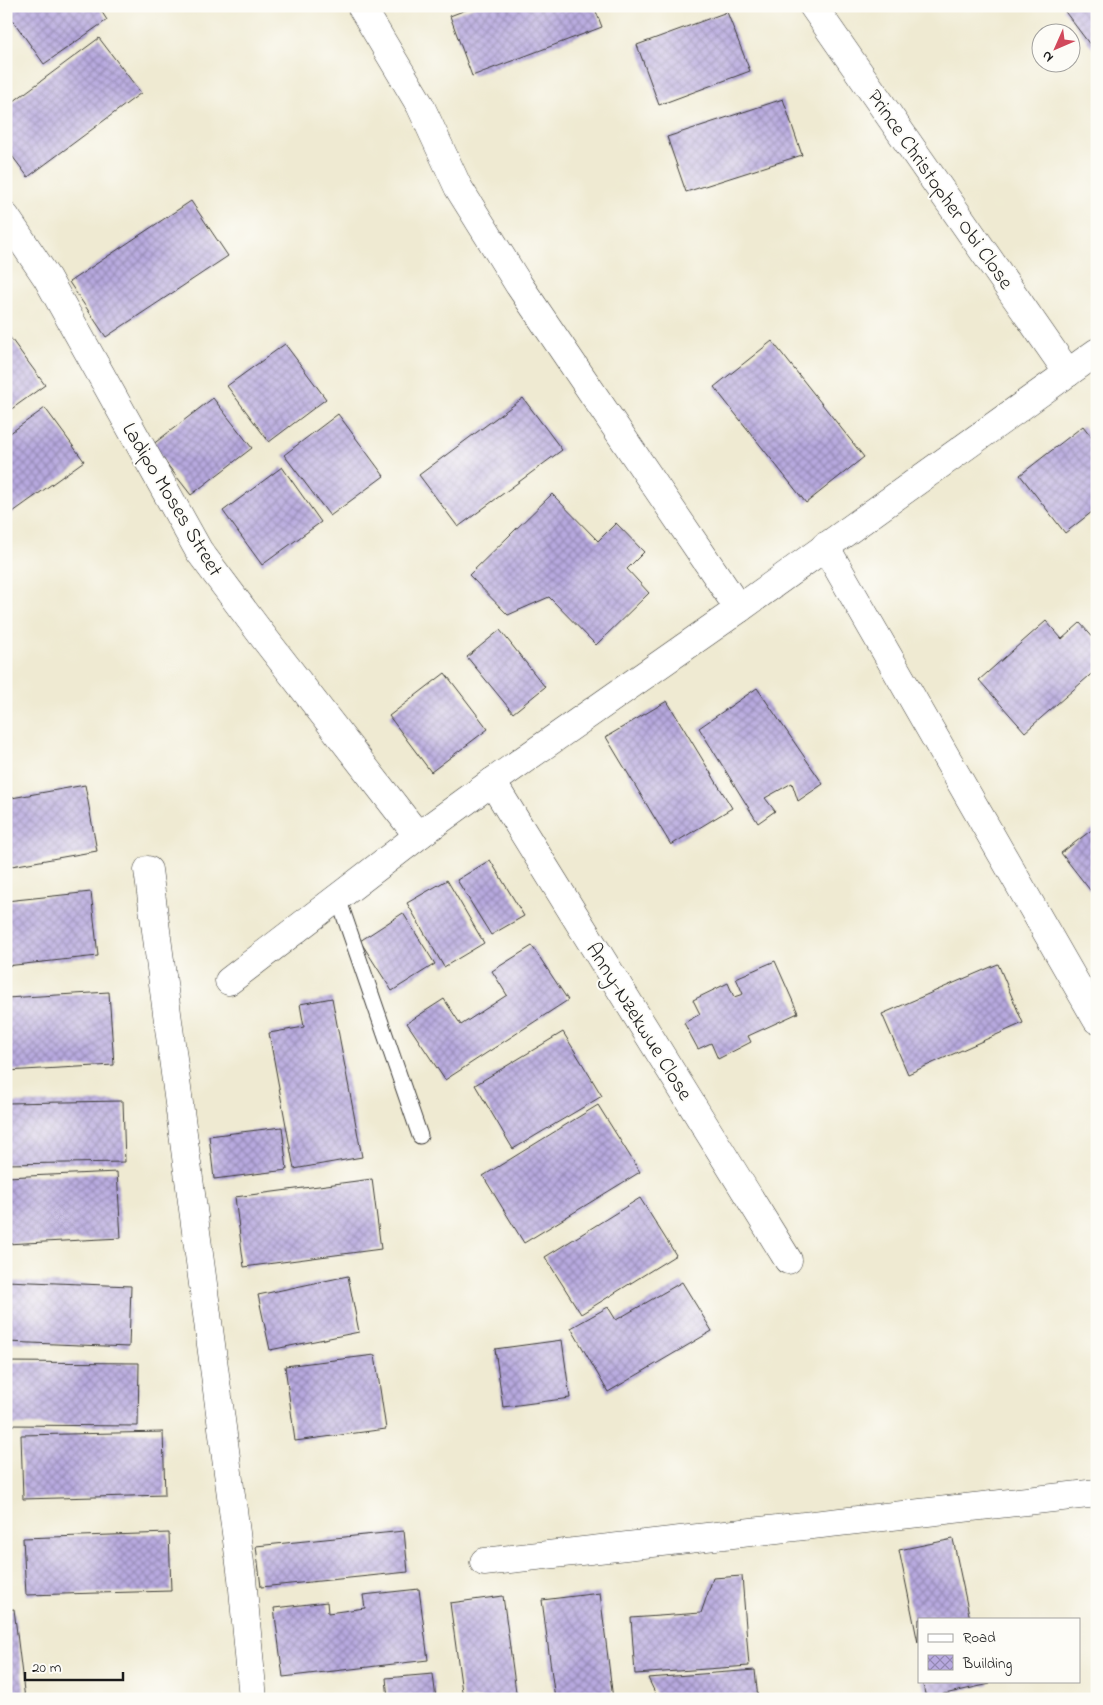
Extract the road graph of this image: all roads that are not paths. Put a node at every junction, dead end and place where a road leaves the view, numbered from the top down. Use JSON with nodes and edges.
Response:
{"nodes":[{"id":1,"x":361,"y":6,"type":"edge"},
{"id":2,"x":813,"y":6,"type":"edge"},
{"id":3,"x":6,"y":217,"type":"edge"},
{"id":4,"x":1097,"y":352,"type":"edge"},
{"id":5,"x":1068,"y":373,"type":"junction"},
{"id":6,"x":825,"y":546,"type":"junction"},
{"id":7,"x":739,"y":609,"type":"junction"},
{"id":8,"x":492,"y":782,"type":"junction"},
{"id":9,"x":418,"y":836,"type":"junction"},
{"id":10,"x":148,"y":870,"type":"dead end"},
{"id":11,"x":338,"y":898,"type":"junction"},
{"id":12,"x":229,"y":981,"type":"dead end"},
{"id":13,"x":1097,"y":1020,"type":"edge"},
{"id":14,"x":420,"y":1136,"type":"dead end"},
{"id":15,"x":788,"y":1260,"type":"dead end"},
{"id":16,"x":1097,"y":1493,"type":"edge"},
{"id":17,"x":484,"y":1562,"type":"dead end"},
{"id":18,"x":253,"y":1699,"type":"edge"}],
"edges":[{"from":1,"to":7,"type":"street"},
{"from":2,"to":5,"type":"street","name":"Prince Christopher Obi Close"},
{"from":3,"to":9,"type":"street","name":"Ladipo Moses Street"},
{"from":4,"to":5,"type":"street"},
{"from":5,"to":6,"type":"street"},
{"from":6,"to":7,"type":"street"},
{"from":6,"to":13,"type":"street"},
{"from":7,"to":8,"type":"street"},
{"from":8,"to":9,"type":"street"},
{"from":8,"to":15,"type":"street","name":"Anny-Nzekwue Close"},
{"from":9,"to":11,"type":"street"},
{"from":10,"to":18,"type":"street"},
{"from":11,"to":12,"type":"street"},
{"from":11,"to":14,"type":"lane"},
{"from":16,"to":17,"type":"street"}]}
